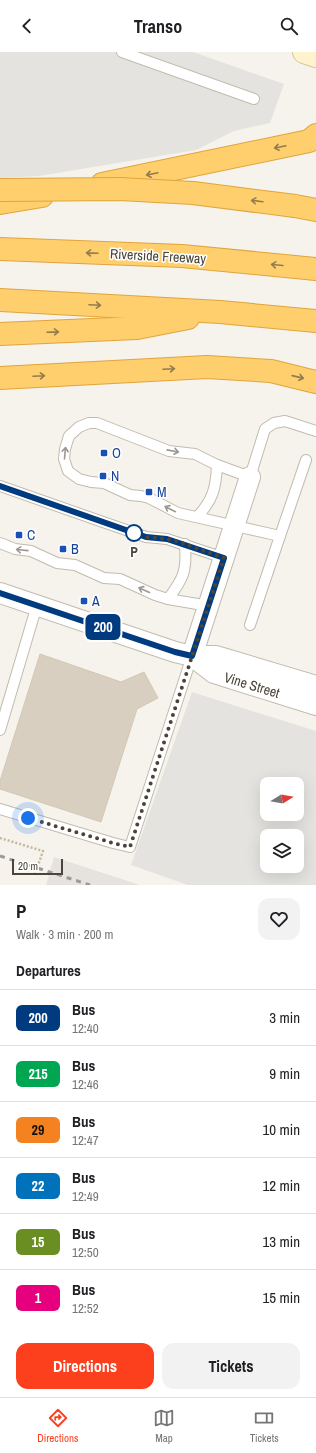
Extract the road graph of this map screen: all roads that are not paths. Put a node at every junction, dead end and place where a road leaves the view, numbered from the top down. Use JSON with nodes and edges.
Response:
{"nodes":[{"id":1,"x":123,"y":52,"type":"edge"},
{"id":2,"x":304,"y":52,"type":"edge"},
{"id":3,"x":316,"y":56,"type":"edge"},
{"id":4,"x":254,"y":99,"type":"dead end"},
{"id":5,"x":316,"y":135,"type":"edge"},
{"id":6,"x":0,"y":190,"type":"edge"},
{"id":7,"x":0,"y":202,"type":"edge"},
{"id":8,"x":306,"y":208,"type":"edge"},
{"id":9,"x":0,"y":249,"type":"edge"},
{"id":10,"x":316,"y":269,"type":"edge"},
{"id":11,"x":0,"y":300,"type":"edge"},
{"id":12,"x":220,"y":312,"type":"junction"},
{"id":13,"x":316,"y":321,"type":"edge"},
{"id":14,"x":0,"y":334,"type":"edge"},
{"id":15,"x":0,"y":378,"type":"edge"},
{"id":16,"x":316,"y":382,"type":"edge"},
{"id":17,"x":316,"y":431,"type":"edge"},
{"id":18,"x":306,"y":460,"type":"dead end"},
{"id":19,"x":217,"y":465,"type":"junction"},
{"id":20,"x":250,"y":477,"type":"junction"},
{"id":21,"x":0,"y":486,"type":"edge"},
{"id":22,"x":197,"y":517,"type":"junction"},
{"id":23,"x":235,"y":526,"type":"junction"},
{"id":24,"x":280,"y":536,"type":"junction"},
{"id":25,"x":0,"y":543,"type":"edge"},
{"id":26,"x":185,"y":544,"type":"junction"},
{"id":27,"x":224,"y":558,"type":"junction"},
{"id":28,"x":0,"y":593,"type":"edge"},
{"id":29,"x":168,"y":599,"type":"junction"},
{"id":30,"x":37,"y":605,"type":"junction"},
{"id":31,"x":209,"y":606,"type":"junction"},
{"id":32,"x":250,"y":625,"type":"dead end"},
{"id":33,"x":192,"y":656,"type":"junction"},
{"id":34,"x":316,"y":686,"type":"edge"},
{"id":35,"x":316,"y":705,"type":"edge"},
{"id":36,"x":0,"y":730,"type":"edge"},
{"id":37,"x":0,"y":809,"type":"edge"}],
"edges":[{"from":1,"to":4,"type":"lane"},
{"from":2,"to":3,"type":"main road"},
{"from":5,"to":7,"type":"highway","one_way":true},
{"from":8,"to":6,"type":"highway","one_way":true,"bridge":true},
{"from":10,"to":9,"type":"highway","name":"Riverside Freeway","one_way":true},
{"from":11,"to":12,"type":"highway","one_way":true},
{"from":12,"to":13,"type":"highway"},
{"from":14,"to":12,"type":"highway","one_way":true},
{"from":15,"to":16,"type":"highway","one_way":true},
{"from":17,"to":20,"type":"lane"},
{"from":18,"to":24,"type":"lane"},
{"from":19,"to":20,"type":"lane"},
{"from":19,"to":22,"type":"lane"},
{"from":22,"to":19,"type":"lane","one_way":true},
{"from":20,"to":23,"type":"street"},
{"from":21,"to":26,"type":"lane"},
{"from":22,"to":23,"type":"lane"},
{"from":23,"to":24,"type":"lane"},
{"from":23,"to":27,"type":"street"},
{"from":24,"to":32,"type":"lane"},
{"from":29,"to":25,"type":"lane","one_way":true},
{"from":26,"to":27,"type":"lane"},
{"from":26,"to":29,"type":"lane"},
{"from":27,"to":31,"type":"street"},
{"from":28,"to":30,"type":"street","name":"Vine Street"},
{"from":29,"to":31,"type":"lane"},
{"from":30,"to":33,"type":"street","name":"Vine Street"},
{"from":30,"to":36,"type":"lane"},
{"from":31,"to":33,"type":"street"},
{"from":33,"to":34,"type":"street","name":"Vine Street"},
{"from":33,"to":35,"type":"street","name":"Vine Street"},
{"from":33,"to":37,"type":"lane"}]}
